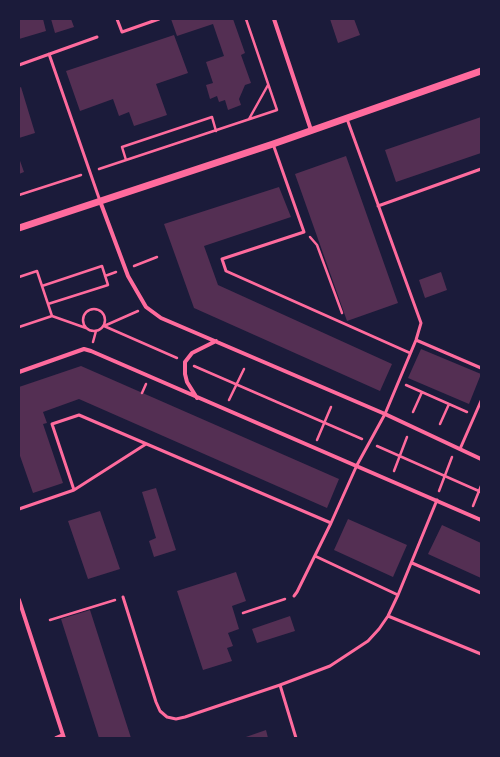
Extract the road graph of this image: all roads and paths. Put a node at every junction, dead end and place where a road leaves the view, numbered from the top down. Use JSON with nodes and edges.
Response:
{"nodes":[{"id":1,"x":117,"y":19,"type":"edge"},
{"id":2,"x":159,"y":19,"type":"edge"},
{"id":3,"x":246,"y":19,"type":"edge"},
{"id":4,"x":274,"y":19,"type":"edge"},
{"id":5,"x":97,"y":37,"type":"dead end"},
{"id":6,"x":49,"y":54,"type":"junction"},
{"id":7,"x":19,"y":65,"type":"edge"},
{"id":8,"x":481,"y":72,"type":"edge"},
{"id":9,"x":268,"y":85,"type":"junction"},
{"id":10,"x":346,"y":118,"type":"junction"},
{"id":11,"x":249,"y":120,"type":"junction"},
{"id":12,"x":216,"y":130,"type":"junction"},
{"id":13,"x":311,"y":130,"type":"junction"},
{"id":14,"x":273,"y":144,"type":"junction"},
{"id":15,"x":126,"y":160,"type":"junction"},
{"id":16,"x":481,"y":169,"type":"edge"},
{"id":17,"x":90,"y":172,"type":"junction"},
{"id":18,"x":19,"y":195,"type":"edge"},
{"id":19,"x":100,"y":202,"type":"junction"},
{"id":20,"x":378,"y":206,"type":"junction"},
{"id":21,"x":19,"y":228,"type":"edge"},
{"id":22,"x":304,"y":232,"type":"junction"},
{"id":23,"x":19,"y":277,"type":"edge"},
{"id":24,"x":42,"y":286,"type":"junction"},
{"id":25,"x":48,"y":304,"type":"junction"},
{"id":26,"x":146,"y":307,"type":"junction"},
{"id":27,"x":52,"y":316,"type":"junction"},
{"id":28,"x":346,"y":324,"type":"junction"},
{"id":29,"x":24,"y":325,"type":"junction"},
{"id":30,"x":104,"y":326,"type":"junction"},
{"id":31,"x":19,"y":327,"type":"edge"},
{"id":32,"x":86,"y":328,"type":"junction"},
{"id":33,"x":19,"y":330,"type":"edge"},
{"id":34,"x":416,"y":340,"type":"junction"},
{"id":35,"x":216,"y":341,"type":"junction"},
{"id":36,"x":410,"y":353,"type":"junction"},
{"id":37,"x":185,"y":362,"type":"junction"},
{"id":38,"x":481,"y":368,"type":"edge"},
{"id":39,"x":244,"y":369,"type":"dead end"},
{"id":40,"x":19,"y":372,"type":"edge"},
{"id":41,"x":399,"y":381,"type":"junction"},
{"id":42,"x":237,"y":384,"type":"junction"},
{"id":43,"x":422,"y":392,"type":"junction"},
{"id":44,"x":198,"y":398,"type":"junction"},
{"id":45,"x":229,"y":401,"type":"dead end"},
{"id":46,"x":481,"y":401,"type":"edge"},
{"id":47,"x":449,"y":404,"type":"junction"},
{"id":48,"x":331,"y":407,"type":"dead end"},
{"id":49,"x":413,"y":412,"type":"dead end"},
{"id":50,"x":385,"y":414,"type":"junction"},
{"id":51,"x":475,"y":415,"type":"junction"},
{"id":52,"x":324,"y":423,"type":"junction"},
{"id":53,"x":440,"y":424,"type":"dead end"},
{"id":54,"x":407,"y":437,"type":"dead end"},
{"id":55,"x":317,"y":440,"type":"dead end"},
{"id":56,"x":369,"y":443,"type":"junction"},
{"id":57,"x":146,"y":444,"type":"junction"},
{"id":58,"x":460,"y":449,"type":"junction"},
{"id":59,"x":400,"y":456,"type":"junction"},
{"id":60,"x":452,"y":457,"type":"dead end"},
{"id":61,"x":481,"y":459,"type":"edge"},
{"id":62,"x":356,"y":465,"type":"junction"},
{"id":63,"x":394,"y":471,"type":"dead end"},
{"id":64,"x":445,"y":476,"type":"junction"},
{"id":65,"x":481,"y":486,"type":"edge"},
{"id":66,"x":74,"y":490,"type":"junction"},
{"id":67,"x":438,"y":491,"type":"dead end"},
{"id":68,"x":480,"y":492,"type":"edge"},
{"id":69,"x":438,"y":500,"type":"junction"},
{"id":70,"x":473,"y":507,"type":"dead end"},
{"id":71,"x":19,"y":509,"type":"edge"},
{"id":72,"x":481,"y":520,"type":"edge"},
{"id":73,"x":331,"y":523,"type":"junction"},
{"id":74,"x":315,"y":556,"type":"junction"},
{"id":75,"x":412,"y":563,"type":"junction"},
{"id":76,"x":481,"y":593,"type":"edge"},
{"id":77,"x":398,"y":595,"type":"junction"},
{"id":78,"x":294,"y":596,"type":"joint"},
{"id":79,"x":123,"y":597,"type":"joint"},
{"id":80,"x":19,"y":600,"type":"edge"},
{"id":81,"x":243,"y":613,"type":"dead end"},
{"id":82,"x":388,"y":616,"type":"junction"},
{"id":83,"x":50,"y":620,"type":"dead end"},
{"id":84,"x":481,"y":654,"type":"edge"},
{"id":85,"x":280,"y":685,"type":"junction"},
{"id":86,"x":63,"y":737,"type":"edge"},
{"id":87,"x":56,"y":738,"type":"edge"},
{"id":88,"x":296,"y":738,"type":"edge"}],
"edges":[{"from":1,"to":2,"type":"lane"},
{"from":3,"to":9,"type":"path"},
{"from":4,"to":13,"type":"street"},
{"from":5,"to":6,"type":"lane"},
{"from":6,"to":7,"type":"lane"},
{"from":6,"to":17,"type":"lane"},
{"from":8,"to":10,"type":"street"},
{"from":9,"to":11,"type":"path"},
{"from":9,"to":11,"type":"path"},
{"from":10,"to":13,"type":"street"},
{"from":10,"to":20,"type":"lane"},
{"from":11,"to":12,"type":"path"},
{"from":12,"to":15,"type":"path"},
{"from":12,"to":15,"type":"path"},
{"from":13,"to":14,"type":"street"},
{"from":14,"to":19,"type":"street"},
{"from":14,"to":22,"type":"lane"},
{"from":15,"to":17,"type":"path"},
{"from":16,"to":20,"type":"lane"},
{"from":17,"to":18,"type":"path"},
{"from":17,"to":19,"type":"lane"},
{"from":19,"to":21,"type":"street"},
{"from":19,"to":26,"type":"street"},
{"from":20,"to":34,"type":"lane"},
{"from":22,"to":28,"type":"path"},
{"from":22,"to":28,"type":"lane"},
{"from":23,"to":24,"type":"path"},
{"from":24,"to":25,"type":"path"},
{"from":24,"to":25,"type":"path"},
{"from":25,"to":27,"type":"path"},
{"from":26,"to":30,"type":"path"},
{"from":26,"to":35,"type":"street"},
{"from":27,"to":29,"type":"path"},
{"from":27,"to":32,"type":"path"},
{"from":28,"to":36,"type":"lane"},
{"from":29,"to":31,"type":"path"},
{"from":29,"to":33,"type":"path"},
{"from":30,"to":32,"type":"path"},
{"from":30,"to":32,"type":"path"},
{"from":30,"to":37,"type":"path"},
{"from":34,"to":36,"type":"lane"},
{"from":34,"to":38,"type":"lane"},
{"from":35,"to":37,"type":"street"},
{"from":35,"to":50,"type":"street"},
{"from":36,"to":41,"type":"lane"},
{"from":37,"to":42,"type":"path"},
{"from":37,"to":44,"type":"street"},
{"from":39,"to":42,"type":"path"},
{"from":40,"to":44,"type":"street"},
{"from":41,"to":43,"type":"path"},
{"from":41,"to":50,"type":"lane"},
{"from":42,"to":45,"type":"path"},
{"from":42,"to":52,"type":"path"},
{"from":43,"to":47,"type":"path"},
{"from":43,"to":49,"type":"path"},
{"from":44,"to":62,"type":"street"},
{"from":46,"to":51,"type":"lane"},
{"from":47,"to":51,"type":"path"},
{"from":47,"to":53,"type":"path"},
{"from":48,"to":52,"type":"path"},
{"from":50,"to":56,"type":"lane"},
{"from":50,"to":58,"type":"street"},
{"from":51,"to":58,"type":"lane"},
{"from":52,"to":55,"type":"path"},
{"from":52,"to":56,"type":"path"},
{"from":54,"to":59,"type":"path"},
{"from":56,"to":59,"type":"path"},
{"from":56,"to":62,"type":"lane"},
{"from":57,"to":66,"type":"lane"},
{"from":57,"to":66,"type":"lane"},
{"from":57,"to":73,"type":"lane"},
{"from":58,"to":61,"type":"street"},
{"from":59,"to":63,"type":"path"},
{"from":59,"to":64,"type":"path"},
{"from":60,"to":64,"type":"path"},
{"from":62,"to":69,"type":"street"},
{"from":62,"to":73,"type":"lane"},
{"from":64,"to":67,"type":"path"},
{"from":64,"to":68,"type":"path"},
{"from":65,"to":68,"type":"path"},
{"from":66,"to":71,"type":"lane"},
{"from":68,"to":70,"type":"path"},
{"from":69,"to":72,"type":"street"},
{"from":69,"to":75,"type":"lane"},
{"from":73,"to":74,"type":"lane"},
{"from":74,"to":77,"type":"lane"},
{"from":74,"to":78,"type":"lane"},
{"from":75,"to":76,"type":"lane"},
{"from":75,"to":77,"type":"lane"},
{"from":77,"to":82,"type":"lane"},
{"from":78,"to":81,"type":"path"},
{"from":79,"to":83,"type":"path"},
{"from":79,"to":85,"type":"lane"},
{"from":80,"to":86,"type":"street"},
{"from":82,"to":84,"type":"lane"},
{"from":82,"to":85,"type":"lane"},
{"from":85,"to":88,"type":"lane"},
{"from":86,"to":87,"type":"street"}]}
